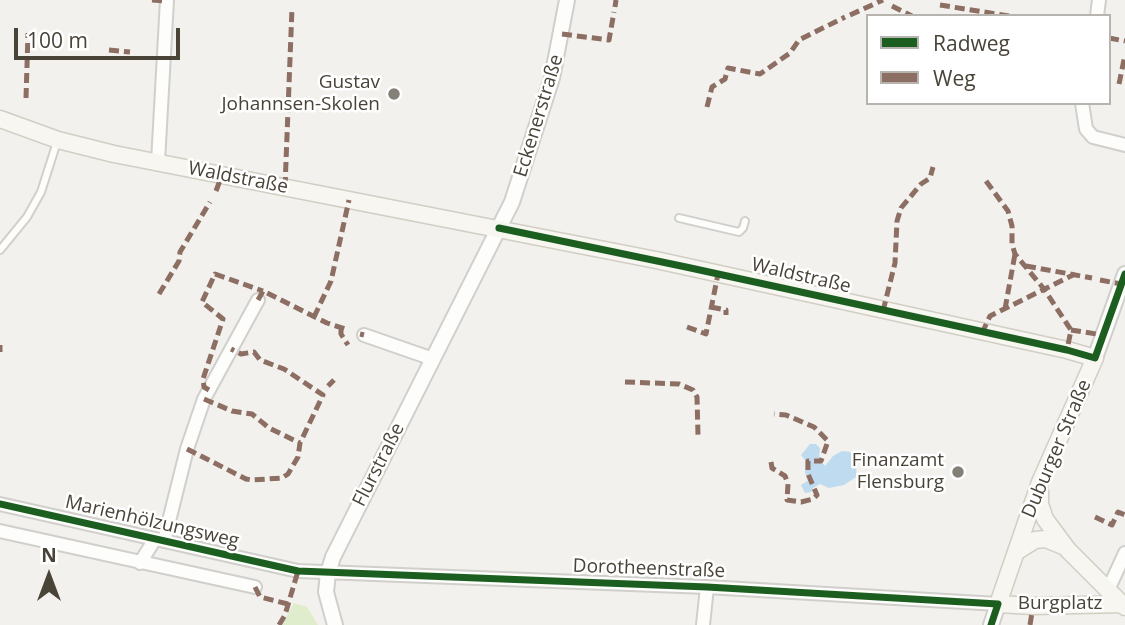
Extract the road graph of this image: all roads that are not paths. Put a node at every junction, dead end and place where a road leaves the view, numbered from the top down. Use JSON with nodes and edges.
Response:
{"nodes":[{"id":1,"x":167,"y":0,"type":"edge"},
{"id":2,"x":567,"y":0,"type":"edge"},
{"id":3,"x":1082,"y":105,"type":"edge"},
{"id":4,"x":0,"y":119,"type":"edge"},
{"id":5,"x":58,"y":140,"type":"junction"},
{"id":6,"x":1125,"y":145,"type":"edge"},
{"id":7,"x":158,"y":162,"type":"junction"},
{"id":8,"x":679,"y":218,"type":"dead end"},
{"id":9,"x":745,"y":221,"type":"dead end"},
{"id":10,"x":499,"y":229,"type":"junction"},
{"id":11,"x":0,"y":250,"type":"edge"},
{"id":12,"x":1125,"y":274,"type":"edge"},
{"id":13,"x":258,"y":300,"type":"dead end"},
{"id":14,"x":364,"y":335,"type":"dead end"},
{"id":15,"x":1095,"y":358,"type":"junction"},
{"id":16,"x":433,"y":359,"type":"junction"},
{"id":17,"x":1040,"y":482,"type":"junction"},
{"id":18,"x":0,"y":504,"type":"edge"},
{"id":19,"x":0,"y":531,"type":"edge"},
{"id":20,"x":160,"y":540,"type":"junction"},
{"id":21,"x":1068,"y":550,"type":"junction"},
{"id":22,"x":1016,"y":552,"type":"junction"},
{"id":23,"x":1125,"y":553,"type":"edge"},
{"id":24,"x":139,"y":563,"type":"junction"},
{"id":25,"x":298,"y":571,"type":"joint"},
{"id":26,"x":328,"y":573,"type":"junction"},
{"id":27,"x":256,"y":587,"type":"dead end"},
{"id":28,"x":707,"y":587,"type":"junction"},
{"id":29,"x":1108,"y":590,"type":"junction"},
{"id":30,"x":998,"y":604,"type":"junction"},
{"id":31,"x":1124,"y":605,"type":"edge"},
{"id":32,"x":335,"y":625,"type":"edge"},
{"id":33,"x":703,"y":625,"type":"edge"},
{"id":34,"x":991,"y":625,"type":"edge"}],
"edges":[{"from":1,"to":7,"type":"street"},
{"from":2,"to":10,"type":"street","name":"Eckenerstraße"},
{"from":3,"to":6,"type":"street"},
{"from":4,"to":5,"type":"main road","name":"Waldstraße"},
{"from":5,"to":7,"type":"main road","name":"Waldstraße"},
{"from":5,"to":11,"type":"lane"},
{"from":7,"to":10,"type":"main road","name":"Waldstraße"},
{"from":8,"to":9,"type":"lane"},
{"from":10,"to":15,"type":"main road","name":"Waldstraße"},
{"from":10,"to":16,"type":"street","name":"Flurstraße"},
{"from":12,"to":15,"type":"street","name":"Duburger Straße"},
{"from":13,"to":20,"type":"street"},
{"from":14,"to":16,"type":"street"},
{"from":15,"to":17,"type":"main road","name":"Duburger Straße"},
{"from":16,"to":26,"type":"street","name":"Flurstraße"},
{"from":17,"to":21,"type":"main road"},
{"from":17,"to":22,"type":"main road","name":"Duburger Straße"},
{"from":18,"to":20,"type":"street","name":"Marienhölzungsweg"},
{"from":19,"to":24,"type":"street"},
{"from":20,"to":24,"type":"street","name":"Marienhölzungsweg"},
{"from":20,"to":25,"type":"street","name":"Marienhölzungsweg"},
{"from":21,"to":22,"type":"main road"},
{"from":21,"to":29,"type":"main road"},
{"from":22,"to":30,"type":"main road","name":"Duburger Straße"},
{"from":23,"to":29,"type":"street"},
{"from":24,"to":27,"type":"street"},
{"from":25,"to":26,"type":"street","name":"Dorotheenstraße"},
{"from":26,"to":28,"type":"street","name":"Dorotheenstraße"},
{"from":26,"to":32,"type":"street"},
{"from":28,"to":30,"type":"street","name":"Dorotheenstraße"},
{"from":28,"to":33,"type":"street"},
{"from":29,"to":31,"type":"main road"},
{"from":30,"to":31,"type":"main road","name":"Burgplatz"},
{"from":30,"to":34,"type":"street","name":"Duburger Straße"}]}
